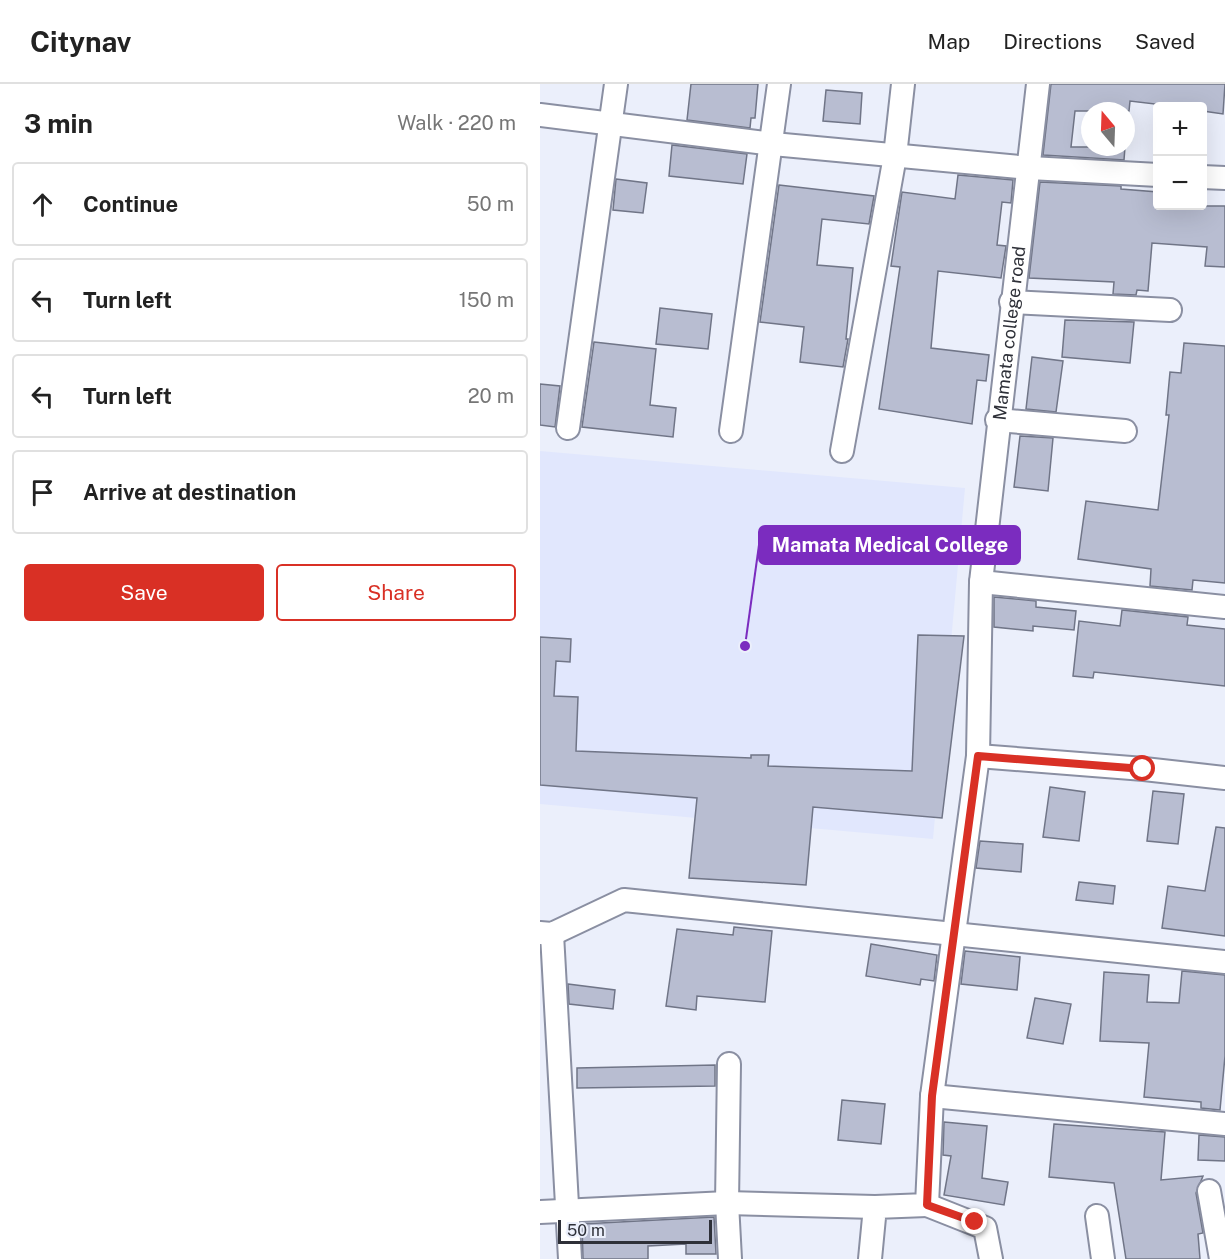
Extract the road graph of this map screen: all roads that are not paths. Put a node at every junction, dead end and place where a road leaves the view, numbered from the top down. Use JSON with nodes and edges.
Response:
{"nodes":[{"id":1,"x":616,"y":84,"type":"edge"},
{"id":2,"x":779,"y":84,"type":"edge"},
{"id":3,"x":903,"y":84,"type":"edge"},
{"id":4,"x":1038,"y":84,"type":"edge"},
{"id":5,"x":540,"y":116,"type":"edge"},
{"id":6,"x":611,"y":123,"type":"junction"},
{"id":7,"x":772,"y":144,"type":"junction"},
{"id":8,"x":895,"y":156,"type":"junction"},
{"id":9,"x":1030,"y":168,"type":"junction"},
{"id":10,"x":1153,"y":175,"type":"edge"},
{"id":11,"x":1207,"y":177,"type":"edge"},
{"id":12,"x":1225,"y":177,"type":"edge"},
{"id":13,"x":1011,"y":302,"type":"junction"},
{"id":14,"x":1170,"y":310,"type":"dead end"},
{"id":15,"x":997,"y":420,"type":"junction"},
{"id":16,"x":567,"y":428,"type":"dead end"},
{"id":17,"x":731,"y":431,"type":"dead end"},
{"id":18,"x":1125,"y":431,"type":"dead end"},
{"id":19,"x":842,"y":451,"type":"dead end"},
{"id":20,"x":981,"y":582,"type":"junction"},
{"id":21,"x":1225,"y":608,"type":"edge"},
{"id":22,"x":978,"y":756,"type":"junction"},
{"id":23,"x":1225,"y":778,"type":"edge"},
{"id":24,"x":952,"y":933,"type":"junction"},
{"id":25,"x":546,"y":934,"type":"edge"},
{"id":26,"x":1225,"y":962,"type":"edge"},
{"id":27,"x":729,"y":1064,"type":"dead end"},
{"id":28,"x":932,"y":1096,"type":"junction"},
{"id":29,"x":1225,"y":1124,"type":"edge"},
{"id":30,"x":1209,"y":1191,"type":"dead end"},
{"id":31,"x":727,"y":1203,"type":"junction"},
{"id":32,"x":927,"y":1205,"type":"junction"},
{"id":33,"x":875,"y":1207,"type":"junction"},
{"id":34,"x":568,"y":1210,"type":"junction"},
{"id":35,"x":540,"y":1212,"type":"edge"},
{"id":36,"x":1097,"y":1216,"type":"dead end"},
{"id":37,"x":570,"y":1259,"type":"edge"},
{"id":38,"x":730,"y":1259,"type":"edge"},
{"id":39,"x":870,"y":1259,"type":"edge"},
{"id":40,"x":991,"y":1259,"type":"edge"},
{"id":41,"x":1103,"y":1259,"type":"edge"},
{"id":42,"x":1221,"y":1259,"type":"edge"}],
"edges":[{"from":1,"to":6,"type":"street"},
{"from":2,"to":7,"type":"street"},
{"from":3,"to":8,"type":"street"},
{"from":4,"to":9,"type":"street","name":"Mamata college road"},
{"from":5,"to":6,"type":"street"},
{"from":6,"to":7,"type":"street"},
{"from":6,"to":16,"type":"street"},
{"from":7,"to":8,"type":"street"},
{"from":7,"to":17,"type":"street"},
{"from":8,"to":9,"type":"street"},
{"from":8,"to":19,"type":"street"},
{"from":9,"to":10,"type":"street"},
{"from":9,"to":13,"type":"street","name":"Mamata college road"},
{"from":11,"to":12,"type":"street"},
{"from":13,"to":14,"type":"street"},
{"from":13,"to":15,"type":"street","name":"Mamata college road"},
{"from":15,"to":18,"type":"street"},
{"from":15,"to":20,"type":"street","name":"Mamata college road"},
{"from":20,"to":21,"type":"street"},
{"from":20,"to":22,"type":"street","name":"Mamata college road"},
{"from":22,"to":23,"type":"street"},
{"from":22,"to":24,"type":"street","name":"Mamata college road"},
{"from":24,"to":25,"type":"street"},
{"from":24,"to":26,"type":"street"},
{"from":24,"to":28,"type":"street","name":"Mamata college road"},
{"from":25,"to":34,"type":"street"},
{"from":27,"to":31,"type":"street"},
{"from":28,"to":29,"type":"street"},
{"from":28,"to":32,"type":"street","name":"Mamata college road"},
{"from":30,"to":42,"type":"street"},
{"from":31,"to":33,"type":"street"},
{"from":31,"to":34,"type":"street"},
{"from":31,"to":38,"type":"street"},
{"from":32,"to":33,"type":"street"},
{"from":32,"to":40,"type":"street"},
{"from":33,"to":39,"type":"street"},
{"from":34,"to":35,"type":"street"},
{"from":34,"to":37,"type":"street"},
{"from":36,"to":41,"type":"street"}]}
